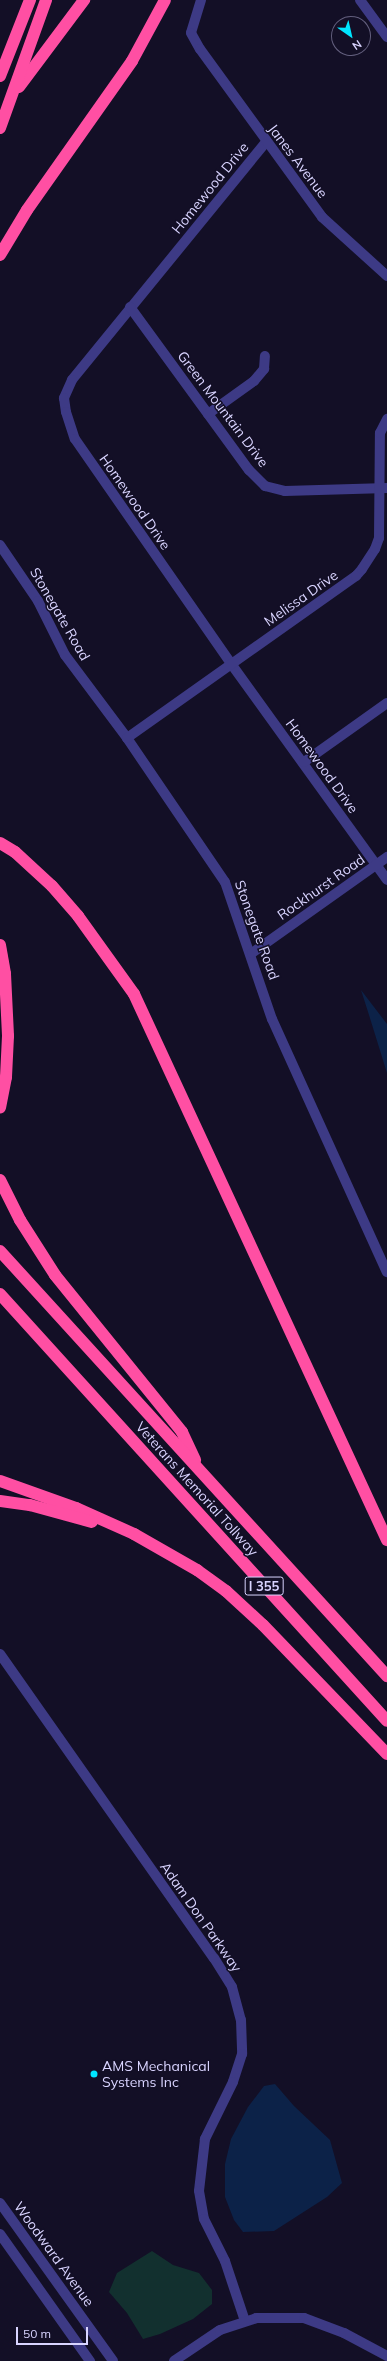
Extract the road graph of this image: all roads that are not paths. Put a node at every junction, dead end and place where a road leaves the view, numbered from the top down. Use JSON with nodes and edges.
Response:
{"nodes":[{"id":1,"x":30,"y":0,"type":"edge"},
{"id":2,"x":46,"y":0,"type":"edge"},
{"id":3,"x":84,"y":0,"type":"edge"},
{"id":4,"x":165,"y":0,"type":"edge"},
{"id":5,"x":201,"y":0,"type":"edge"},
{"id":6,"x":360,"y":0,"type":"edge"},
{"id":7,"x":387,"y":38,"type":"edge"},
{"id":8,"x":0,"y":76,"type":"edge"},
{"id":9,"x":11,"y":98,"type":"junction"},
{"id":10,"x":0,"y":128,"type":"edge"},
{"id":11,"x":266,"y":142,"type":"junction"},
{"id":12,"x":0,"y":255,"type":"edge"},
{"id":13,"x":387,"y":276,"type":"edge"},
{"id":14,"x":130,"y":308,"type":"junction"},
{"id":15,"x":265,"y":356,"type":"dead end"},
{"id":16,"x":208,"y":414,"type":"junction"},
{"id":17,"x":387,"y":419,"type":"edge"},
{"id":18,"x":383,"y":488,"type":"edge"},
{"id":19,"x":0,"y":545,"type":"edge"},
{"id":20,"x":232,"y":665,"type":"junction"},
{"id":21,"x":387,"y":703,"type":"edge"},
{"id":22,"x":127,"y":738,"type":"junction"},
{"id":23,"x":304,"y":762,"type":"junction"},
{"id":24,"x":0,"y":843,"type":"edge"},
{"id":25,"x":387,"y":857,"type":"edge"},
{"id":26,"x":376,"y":865,"type":"junction"},
{"id":27,"x":387,"y":880,"type":"edge"},
{"id":28,"x":0,"y":945,"type":"edge"},
{"id":29,"x":252,"y":953,"type":"junction"},
{"id":30,"x":0,"y":1107,"type":"edge"},
{"id":31,"x":0,"y":1180,"type":"edge"},
{"id":32,"x":0,"y":1251,"type":"edge"},
{"id":33,"x":387,"y":1272,"type":"edge"},
{"id":34,"x":0,"y":1294,"type":"edge"},
{"id":35,"x":201,"y":1472,"type":"junction"},
{"id":36,"x":0,"y":1481,"type":"edge"},
{"id":37,"x":0,"y":1501,"type":"edge"},
{"id":38,"x":134,"y":1534,"type":"junction"},
{"id":39,"x":387,"y":1540,"type":"edge"},
{"id":40,"x":0,"y":1654,"type":"edge"},
{"id":41,"x":387,"y":1676,"type":"edge"},
{"id":42,"x":387,"y":1721,"type":"edge"},
{"id":43,"x":387,"y":1754,"type":"edge"},
{"id":44,"x":0,"y":2203,"type":"edge"},
{"id":45,"x":0,"y":2234,"type":"edge"},
{"id":46,"x":244,"y":2321,"type":"junction"},
{"id":47,"x":387,"y":2356,"type":"edge"},
{"id":48,"x":90,"y":2361,"type":"edge"},
{"id":49,"x":113,"y":2361,"type":"edge"},
{"id":50,"x":174,"y":2361,"type":"edge"}],
"edges":[{"from":1,"to":8,"type":"highway"},
{"from":2,"to":9,"type":"highway"},
{"from":3,"to":9,"type":"highway"},
{"from":4,"to":12,"type":"highway"},
{"from":5,"to":11,"type":"street","name":"Janes Avenue"},
{"from":6,"to":7,"type":"street"},
{"from":9,"to":10,"type":"highway"},
{"from":11,"to":13,"type":"street","name":"Janes Avenue"},
{"from":11,"to":14,"type":"street","name":"Homewood Drive"},
{"from":14,"to":16,"type":"street","name":"Green Mountain Drive"},
{"from":14,"to":20,"type":"street","name":"Homewood Drive"},
{"from":15,"to":16,"type":"street"},
{"from":16,"to":18,"type":"street","name":"Green Mountain Drive"},
{"from":17,"to":18,"type":"street","name":"Melissa Drive"},
{"from":18,"to":20,"type":"street","name":"Melissa Drive"},
{"from":19,"to":22,"type":"street","name":"Stonegate Road"},
{"from":20,"to":22,"type":"street","name":"Melissa Drive"},
{"from":20,"to":23,"type":"street","name":"Homewood Drive"},
{"from":21,"to":23,"type":"street"},
{"from":22,"to":29,"type":"street","name":"Stonegate Road"},
{"from":23,"to":26,"type":"street","name":"Homewood Drive"},
{"from":24,"to":39,"type":"highway"},
{"from":25,"to":26,"type":"street","name":"Rockhurst Road"},
{"from":26,"to":27,"type":"street","name":"Homewood Drive"},
{"from":26,"to":29,"type":"street","name":"Rockhurst Road"},
{"from":28,"to":30,"type":"highway"},
{"from":29,"to":33,"type":"street","name":"Stonegate Road"},
{"from":31,"to":35,"type":"highway"},
{"from":32,"to":35,"type":"highway","name":"Veterans Memorial Tollway","number":"I 355"},
{"from":34,"to":42,"type":"highway","name":"Veterans Memorial Tollway","number":"I 355"},
{"from":35,"to":41,"type":"highway","name":"Veterans Memorial Tollway","number":"I 355"},
{"from":36,"to":38,"type":"highway"},
{"from":37,"to":38,"type":"highway"},
{"from":38,"to":43,"type":"highway"},
{"from":40,"to":46,"type":"street","name":"Adam Don Parkway"},
{"from":44,"to":49,"type":"street","name":"Woodward Avenue"},
{"from":45,"to":48,"type":"street"},
{"from":46,"to":47,"type":"street"},
{"from":46,"to":50,"type":"street"}]}
